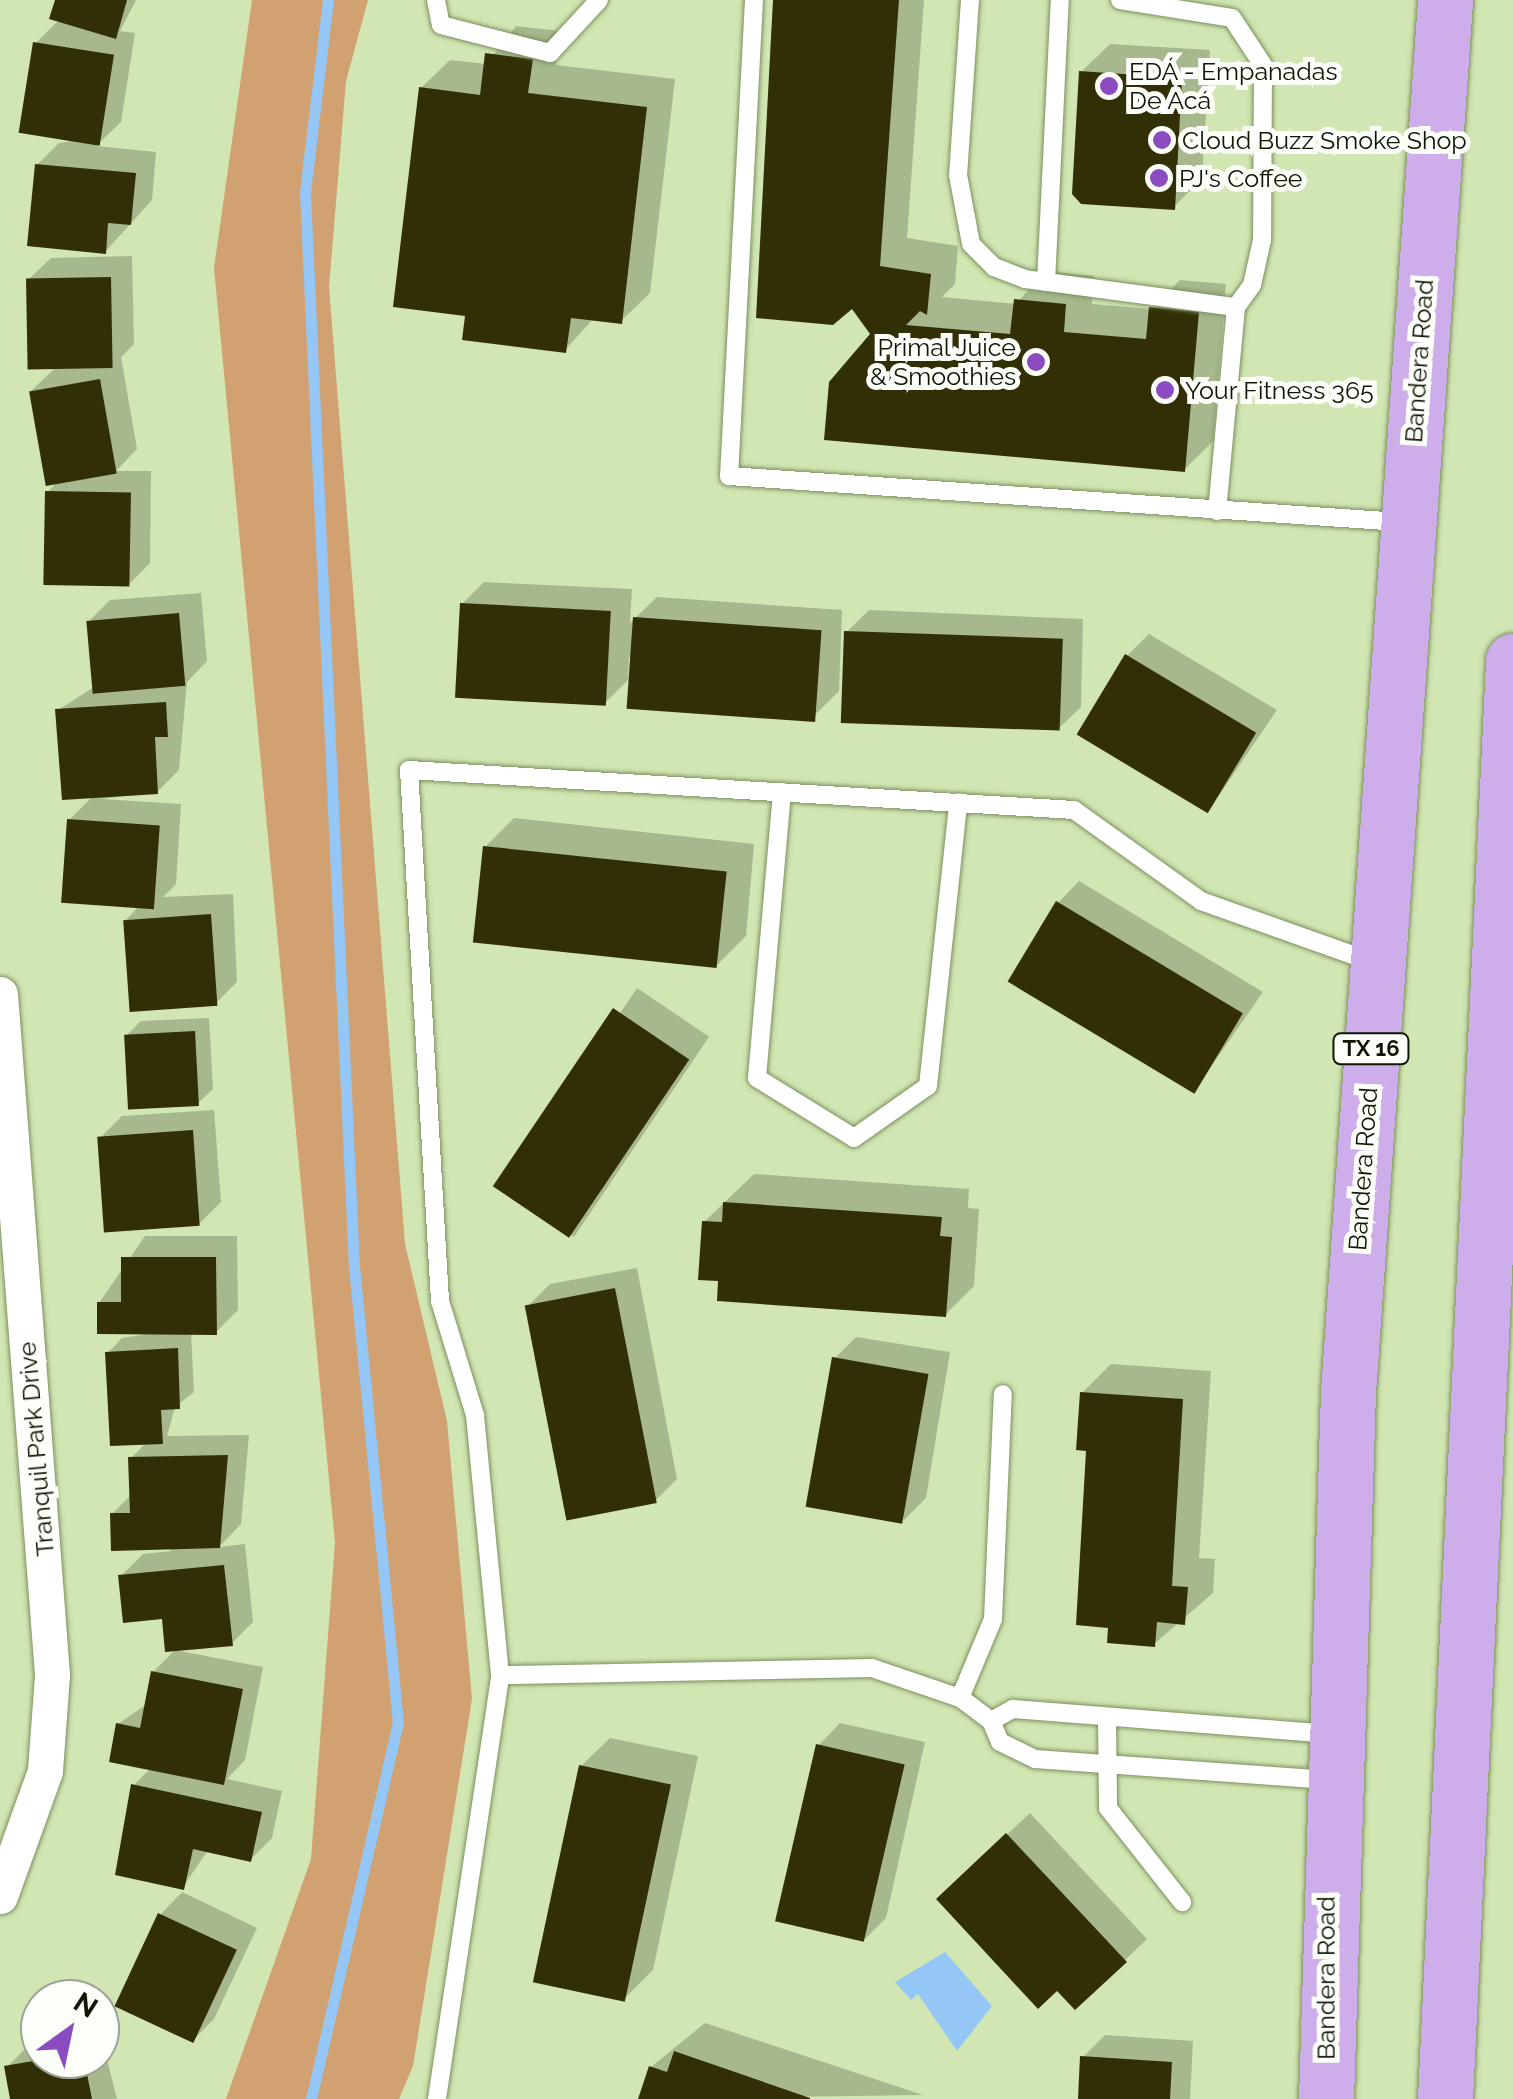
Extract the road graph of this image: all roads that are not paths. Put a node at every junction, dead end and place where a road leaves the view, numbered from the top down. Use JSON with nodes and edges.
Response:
{"nodes":[{"id":1,"x":436,"y":0,"type":"edge"},
{"id":2,"x":598,"y":0,"type":"edge"},
{"id":3,"x":754,"y":0,"type":"edge"},
{"id":4,"x":970,"y":0,"type":"edge"},
{"id":5,"x":1060,"y":0,"type":"edge"},
{"id":6,"x":1120,"y":0,"type":"edge"},
{"id":7,"x":1445,"y":0,"type":"edge"},
{"id":8,"x":1046,"y":282,"type":"junction"},
{"id":9,"x":1236,"y":307,"type":"junction"},
{"id":10,"x":1218,"y":511,"type":"junction"},
{"id":11,"x":1407,"y":523,"type":"junction"},
{"id":12,"x":1513,"y":661,"type":"edge"},
{"id":13,"x":782,"y":792,"type":"junction"},
{"id":14,"x":958,"y":803,"type":"junction"},
{"id":15,"x":1377,"y":964,"type":"junction"},
{"id":16,"x":0,"y":994,"type":"edge"},
{"id":17,"x":1003,"y":1394,"type":"dead end"},
{"id":18,"x":500,"y":1675,"type":"junction"},
{"id":19,"x":960,"y":1698,"type":"junction"},
{"id":20,"x":1107,"y":1720,"type":"junction"},
{"id":21,"x":991,"y":1721,"type":"junction"},
{"id":22,"x":1330,"y":1757,"type":"junction"},
{"id":23,"x":1106,"y":1768,"type":"junction"},
{"id":24,"x":0,"y":1896,"type":"edge"},
{"id":25,"x":1182,"y":1902,"type":"dead end"},
{"id":26,"x":437,"y":2099,"type":"edge"},
{"id":27,"x":1326,"y":2099,"type":"edge"},
{"id":28,"x":1445,"y":2099,"type":"edge"}],
"edges":[{"from":1,"to":2,"type":"lane"},
{"from":3,"to":10,"type":"lane"},
{"from":4,"to":8,"type":"lane"},
{"from":5,"to":8,"type":"lane"},
{"from":6,"to":9,"type":"lane"},
{"from":7,"to":11,"type":"main road","name":"Bandera Road","number":"TX 16"},
{"from":8,"to":9,"type":"lane"},
{"from":9,"to":10,"type":"lane"},
{"from":10,"to":11,"type":"lane"},
{"from":11,"to":15,"type":"main road","name":"Bandera Road","number":"TX 16"},
{"from":12,"to":28,"type":"main road"},
{"from":13,"to":14,"type":"lane"},
{"from":13,"to":14,"type":"lane"},
{"from":13,"to":18,"type":"lane"},
{"from":14,"to":15,"type":"lane"},
{"from":15,"to":22,"type":"main road","name":"Bandera Road","number":"TX 16"},
{"from":16,"to":24,"type":"street","name":"Tranquil Park Drive"},
{"from":17,"to":19,"type":"lane"},
{"from":18,"to":19,"type":"lane"},
{"from":18,"to":26,"type":"lane"},
{"from":19,"to":21,"type":"lane"},
{"from":20,"to":21,"type":"lane"},
{"from":20,"to":22,"type":"lane"},
{"from":20,"to":23,"type":"lane"},
{"from":21,"to":23,"type":"lane"},
{"from":22,"to":23,"type":"lane"},
{"from":22,"to":27,"type":"main road","name":"Bandera Road","number":"TX 16"},
{"from":23,"to":25,"type":"lane"}]}
